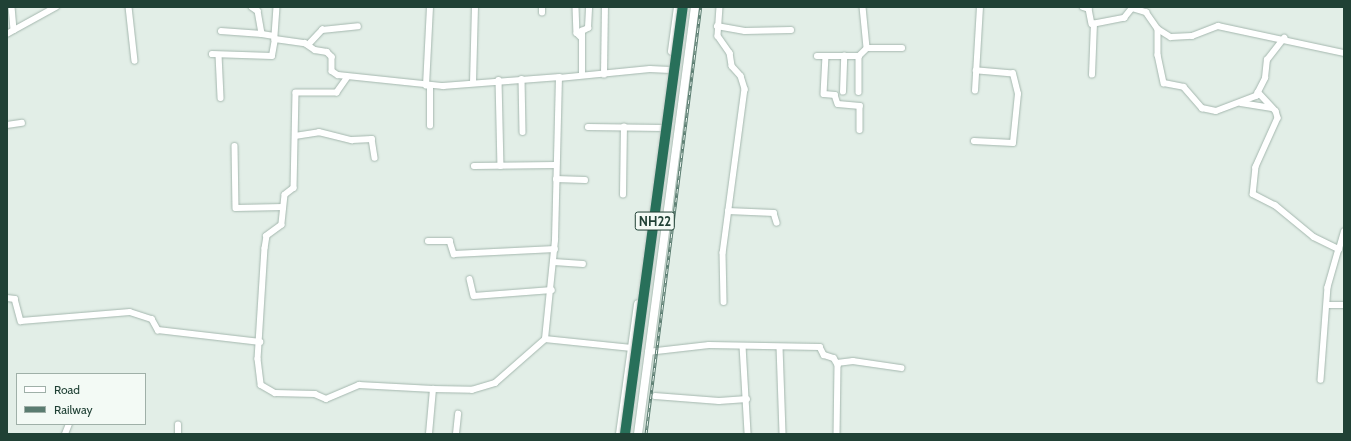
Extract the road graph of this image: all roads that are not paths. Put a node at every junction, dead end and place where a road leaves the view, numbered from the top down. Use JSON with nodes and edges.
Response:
{"nodes":[{"id":1,"x":12,"y":7,"type":"edge"},
{"id":2,"x":56,"y":7,"type":"edge"},
{"id":3,"x":129,"y":7,"type":"edge"},
{"id":4,"x":252,"y":7,"type":"edge"},
{"id":5,"x":277,"y":7,"type":"edge"},
{"id":6,"x":430,"y":7,"type":"edge"},
{"id":7,"x":475,"y":7,"type":"edge"},
{"id":8,"x":576,"y":7,"type":"edge"},
{"id":9,"x":589,"y":7,"type":"edge"},
{"id":10,"x":605,"y":7,"type":"edge"},
{"id":11,"x":678,"y":7,"type":"edge"},
{"id":12,"x":683,"y":7,"type":"edge"},
{"id":13,"x":689,"y":7,"type":"edge"},
{"id":14,"x":694,"y":7,"type":"edge"},
{"id":15,"x":720,"y":7,"type":"edge"},
{"id":16,"x":863,"y":7,"type":"edge"},
{"id":17,"x":980,"y":7,"type":"edge"},
{"id":18,"x":1088,"y":7,"type":"edge"},
{"id":19,"x":1129,"y":8,"type":"edge"},
{"id":20,"x":1094,"y":24,"type":"junction"},
{"id":21,"x":358,"y":26,"type":"dead end"},
{"id":22,"x":717,"y":26,"type":"junction"},
{"id":23,"x":1158,"y":29,"type":"junction"},
{"id":24,"x":14,"y":30,"type":"junction"},
{"id":25,"x":791,"y":30,"type":"dead end"},
{"id":26,"x":221,"y":31,"type":"dead end"},
{"id":27,"x":7,"y":34,"type":"edge"},
{"id":28,"x":262,"y":34,"type":"junction"},
{"id":29,"x":274,"y":38,"type":"junction"},
{"id":30,"x":582,"y":38,"type":"junction"},
{"id":31,"x":1284,"y":38,"type":"junction"},
{"id":32,"x":308,"y":45,"type":"junction"},
{"id":33,"x":673,"y":45,"type":"junction"},
{"id":34,"x":689,"y":47,"type":"junction"},
{"id":35,"x":867,"y":48,"type":"junction"},
{"id":36,"x":902,"y":48,"type":"dead end"},
{"id":37,"x":1344,"y":53,"type":"edge"},
{"id":38,"x":212,"y":54,"type":"dead end"},
{"id":39,"x":219,"y":55,"type":"junction"},
{"id":40,"x":817,"y":56,"type":"dead end"},
{"id":41,"x":826,"y":56,"type":"junction"},
{"id":42,"x":844,"y":56,"type":"junction"},
{"id":43,"x":859,"y":56,"type":"junction"},
{"id":44,"x":135,"y":61,"type":"dead end"},
{"id":45,"x":670,"y":70,"type":"junction"},
{"id":46,"x":976,"y":71,"type":"junction"},
{"id":47,"x":582,"y":74,"type":"junction"},
{"id":48,"x":604,"y":74,"type":"junction"},
{"id":49,"x":1092,"y":75,"type":"dead end"},
{"id":50,"x":348,"y":77,"type":"junction"},
{"id":51,"x":560,"y":77,"type":"junction"},
{"id":52,"x":522,"y":79,"type":"junction"},
{"id":53,"x":499,"y":80,"type":"junction"},
{"id":54,"x":473,"y":83,"type":"junction"},
{"id":55,"x":428,"y":86,"type":"junction"},
{"id":56,"x":975,"y":91,"type":"dead end"},
{"id":57,"x":843,"y":92,"type":"dead end"},
{"id":58,"x":859,"y":92,"type":"dead end"},
{"id":59,"x":1258,"y":92,"type":"junction"},
{"id":60,"x":221,"y":98,"type":"dead end"},
{"id":61,"x":1240,"y":103,"type":"junction"},
{"id":62,"x":1274,"y":109,"type":"junction"},
{"id":63,"x":22,"y":123,"type":"dead end"},
{"id":64,"x":7,"y":125,"type":"edge"},
{"id":65,"x":430,"y":126,"type":"dead end"},
{"id":66,"x":588,"y":127,"type":"dead end"},
{"id":67,"x":624,"y":127,"type":"junction"},
{"id":68,"x":663,"y":128,"type":"junction"},
{"id":69,"x":860,"y":130,"type":"dead end"},
{"id":70,"x":523,"y":132,"type":"dead end"},
{"id":71,"x":295,"y":136,"type":"junction"},
{"id":72,"x":974,"y":141,"type":"dead end"},
{"id":73,"x":235,"y":146,"type":"dead end"},
{"id":74,"x":375,"y":158,"type":"dead end"},
{"id":75,"x":556,"y":165,"type":"junction"},
{"id":76,"x":474,"y":166,"type":"dead end"},
{"id":77,"x":501,"y":166,"type":"junction"},
{"id":78,"x":556,"y":179,"type":"junction"},
{"id":79,"x":585,"y":180,"type":"dead end"},
{"id":80,"x":623,"y":195,"type":"dead end"},
{"id":81,"x":732,"y":199,"type":"junction"},
{"id":82,"x":283,"y":207,"type":"junction"},
{"id":83,"x":728,"y":211,"type":"junction"},
{"id":84,"x":738,"y":211,"type":"junction"},
{"id":85,"x":777,"y":224,"type":"dead end"},
{"id":86,"x":1344,"y":232,"type":"edge"},
{"id":87,"x":428,"y":241,"type":"dead end"},
{"id":88,"x":555,"y":249,"type":"junction"},
{"id":89,"x":1339,"y":250,"type":"junction"},
{"id":90,"x":554,"y":262,"type":"junction"},
{"id":91,"x":583,"y":264,"type":"dead end"},
{"id":92,"x":470,"y":279,"type":"dead end"},
{"id":93,"x":552,"y":290,"type":"junction"},
{"id":94,"x":7,"y":298,"type":"edge"},
{"id":95,"x":724,"y":302,"type":"dead end"},
{"id":96,"x":1326,"y":304,"type":"junction"},
{"id":97,"x":1344,"y":305,"type":"edge"},
{"id":98,"x":545,"y":339,"type":"junction"},
{"id":99,"x":260,"y":342,"type":"junction"},
{"id":100,"x":744,"y":346,"type":"junction"},
{"id":101,"x":780,"y":347,"type":"junction"},
{"id":102,"x":632,"y":348,"type":"junction"},
{"id":103,"x":648,"y":352,"type":"junction"},
{"id":104,"x":837,"y":363,"type":"junction"},
{"id":105,"x":901,"y":368,"type":"dead end"},
{"id":106,"x":628,"y":373,"type":"junction"},
{"id":107,"x":645,"y":375,"type":"junction"},
{"id":108,"x":1321,"y":380,"type":"dead end"},
{"id":109,"x":434,"y":389,"type":"junction"},
{"id":110,"x":655,"y":396,"type":"dead end"},
{"id":111,"x":747,"y":399,"type":"junction"},
{"id":112,"x":458,"y":414,"type":"dead end"},
{"id":113,"x":178,"y":425,"type":"dead end"},
{"id":114,"x":178,"y":434,"type":"edge"},
{"id":115,"x":429,"y":434,"type":"edge"},
{"id":116,"x":456,"y":434,"type":"edge"},
{"id":117,"x":620,"y":434,"type":"edge"},
{"id":118,"x":625,"y":434,"type":"edge"},
{"id":119,"x":631,"y":434,"type":"edge"},
{"id":120,"x":638,"y":434,"type":"edge"},
{"id":121,"x":748,"y":434,"type":"edge"},
{"id":122,"x":783,"y":434,"type":"edge"},
{"id":123,"x":837,"y":434,"type":"edge"}],
"edges":[{"from":1,"to":24,"type":"street"},
{"from":2,"to":24,"type":"street"},
{"from":3,"to":44,"type":"street"},
{"from":4,"to":28,"type":"street"},
{"from":5,"to":29,"type":"street"},
{"from":6,"to":55,"type":"street"},
{"from":7,"to":54,"type":"street"},
{"from":8,"to":30,"type":"street"},
{"from":9,"to":30,"type":"street"},
{"from":10,"to":48,"type":"street"},
{"from":11,"to":33,"type":"street"},
{"from":12,"to":118,"type":"highway","number":"NH22","bridge":true},
{"from":13,"to":119,"type":"highway","number":"NH22"},
{"from":14,"to":34,"type":"street"},
{"from":15,"to":22,"type":"street"},
{"from":16,"to":35,"type":"street"},
{"from":17,"to":46,"type":"street"},
{"from":18,"to":20,"type":"street"},
{"from":19,"to":20,"type":"street"},
{"from":19,"to":23,"type":"street"},
{"from":20,"to":49,"type":"street"},
{"from":21,"to":32,"type":"street"},
{"from":22,"to":25,"type":"street"},
{"from":22,"to":81,"type":"street"},
{"from":23,"to":31,"type":"street"},
{"from":23,"to":61,"type":"street"},
{"from":24,"to":27,"type":"street"},
{"from":26,"to":28,"type":"street"},
{"from":28,"to":29,"type":"street"},
{"from":29,"to":32,"type":"street"},
{"from":29,"to":39,"type":"street"},
{"from":30,"to":47,"type":"street"},
{"from":31,"to":37,"type":"street"},
{"from":31,"to":59,"type":"street"},
{"from":32,"to":50,"type":"street"},
{"from":33,"to":34,"type":"street"},
{"from":33,"to":45,"type":"street"},
{"from":34,"to":103,"type":"street"},
{"from":35,"to":36,"type":"street"},
{"from":35,"to":43,"type":"street"},
{"from":38,"to":39,"type":"street"},
{"from":39,"to":60,"type":"street"},
{"from":40,"to":41,"type":"street"},
{"from":41,"to":42,"type":"street"},
{"from":41,"to":69,"type":"street"},
{"from":42,"to":43,"type":"street"},
{"from":42,"to":57,"type":"street"},
{"from":43,"to":58,"type":"street"},
{"from":45,"to":48,"type":"street"},
{"from":45,"to":68,"type":"street"},
{"from":46,"to":56,"type":"street"},
{"from":46,"to":72,"type":"street"},
{"from":47,"to":48,"type":"street"},
{"from":47,"to":51,"type":"street"},
{"from":50,"to":55,"type":"street"},
{"from":50,"to":71,"type":"street"},
{"from":51,"to":52,"type":"street"},
{"from":51,"to":75,"type":"street"},
{"from":52,"to":53,"type":"street"},
{"from":52,"to":70,"type":"street"},
{"from":53,"to":54,"type":"street"},
{"from":53,"to":77,"type":"street"},
{"from":54,"to":55,"type":"street"},
{"from":55,"to":65,"type":"street"},
{"from":59,"to":61,"type":"street"},
{"from":59,"to":62,"type":"street"},
{"from":61,"to":62,"type":"street"},
{"from":62,"to":89,"type":"street"},
{"from":63,"to":64,"type":"street"},
{"from":66,"to":67,"type":"street"},
{"from":67,"to":68,"type":"street"},
{"from":67,"to":80,"type":"street"},
{"from":68,"to":102,"type":"street"},
{"from":71,"to":74,"type":"street"},
{"from":71,"to":82,"type":"street"},
{"from":73,"to":82,"type":"street"},
{"from":75,"to":77,"type":"street"},
{"from":75,"to":78,"type":"street"},
{"from":76,"to":77,"type":"street"},
{"from":78,"to":79,"type":"street"},
{"from":78,"to":88,"type":"street"},
{"from":81,"to":83,"type":"street"},
{"from":81,"to":84,"type":"street"},
{"from":82,"to":99,"type":"street"},
{"from":83,"to":84,"type":"street"},
{"from":83,"to":95,"type":"street"},
{"from":84,"to":85,"type":"street"},
{"from":86,"to":89,"type":"street"},
{"from":87,"to":88,"type":"street"},
{"from":88,"to":90,"type":"street"},
{"from":89,"to":96,"type":"street"},
{"from":90,"to":91,"type":"street"},
{"from":90,"to":93,"type":"street"},
{"from":92,"to":93,"type":"street"},
{"from":93,"to":98,"type":"street"},
{"from":94,"to":99,"type":"street"},
{"from":96,"to":97,"type":"street"},
{"from":96,"to":108,"type":"street"},
{"from":98,"to":102,"type":"street"},
{"from":98,"to":109,"type":"street"},
{"from":99,"to":109,"type":"street"},
{"from":100,"to":101,"type":"street"},
{"from":100,"to":103,"type":"street"},
{"from":100,"to":111,"type":"street"},
{"from":101,"to":104,"type":"street"},
{"from":101,"to":122,"type":"street"},
{"from":102,"to":106,"type":"street"},
{"from":103,"to":107,"type":"street"},
{"from":104,"to":105,"type":"street"},
{"from":104,"to":123,"type":"street"},
{"from":106,"to":107,"type":"street"},
{"from":106,"to":117,"type":"street"},
{"from":107,"to":120,"type":"street"},
{"from":109,"to":115,"type":"street"},
{"from":110,"to":111,"type":"street"},
{"from":111,"to":121,"type":"street"},
{"from":112,"to":116,"type":"street"},
{"from":113,"to":114,"type":"street"}]}
